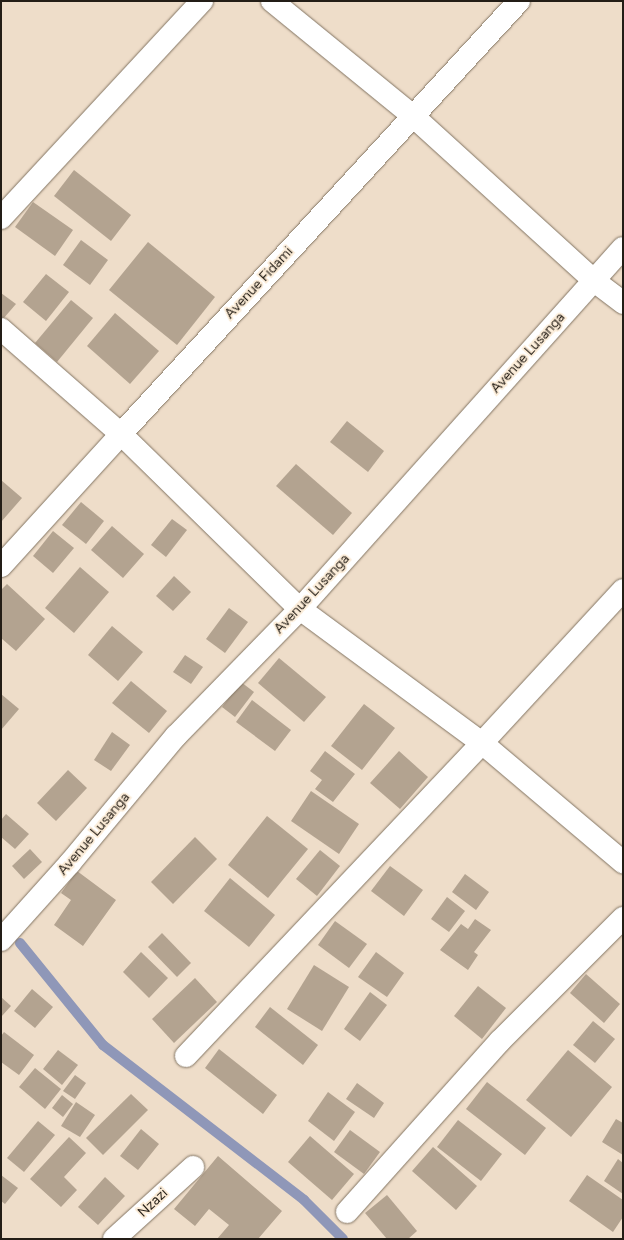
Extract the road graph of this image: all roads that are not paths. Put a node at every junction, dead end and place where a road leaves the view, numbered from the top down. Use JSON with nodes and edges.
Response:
{"nodes":[{"id":1,"x":202,"y":1,"type":"edge"},
{"id":2,"x":272,"y":1,"type":"edge"},
{"id":3,"x":520,"y":1,"type":"edge"},
{"id":4,"x":414,"y":116,"type":"junction"},
{"id":5,"x":1,"y":218,"type":"edge"},
{"id":6,"x":623,"y":248,"type":"edge"},
{"id":7,"x":593,"y":280,"type":"junction"},
{"id":8,"x":623,"y":303,"type":"edge"},
{"id":9,"x":1,"y":329,"type":"edge"},
{"id":10,"x":121,"y":434,"type":"junction"},
{"id":11,"x":1,"y":566,"type":"edge"},
{"id":12,"x":623,"y":590,"type":"edge"},
{"id":13,"x":300,"y":609,"type":"junction"},
{"id":14,"x":482,"y":743,"type":"junction"},
{"id":15,"x":623,"y":862,"type":"edge"},
{"id":16,"x":623,"y":918,"type":"edge"},
{"id":17,"x":1,"y":940,"type":"edge"},
{"id":18,"x":186,"y":1056,"type":"dead end"},
{"id":19,"x":193,"y":1167,"type":"dead end"},
{"id":20,"x":347,"y":1212,"type":"dead end"},
{"id":21,"x":114,"y":1239,"type":"edge"}],
"edges":[{"from":1,"to":5,"type":"street"},
{"from":2,"to":4,"type":"street"},
{"from":3,"to":4,"type":"street","name":"Avenue Fidami"},
{"from":4,"to":7,"type":"street"},
{"from":4,"to":10,"type":"street","name":"Avenue Fidami"},
{"from":6,"to":7,"type":"street","name":"Avenue Lusanga"},
{"from":7,"to":8,"type":"street"},
{"from":7,"to":13,"type":"street","name":"Avenue Lusanga"},
{"from":9,"to":10,"type":"street"},
{"from":10,"to":11,"type":"street","name":"Avenue Fidami"},
{"from":10,"to":13,"type":"street"},
{"from":12,"to":14,"type":"street"},
{"from":13,"to":14,"type":"street"},
{"from":13,"to":17,"type":"street","name":"Avenue Lusanga"},
{"from":14,"to":15,"type":"street"},
{"from":14,"to":18,"type":"street"},
{"from":16,"to":20,"type":"street"},
{"from":19,"to":21,"type":"street","name":"Nzazi"}]}
